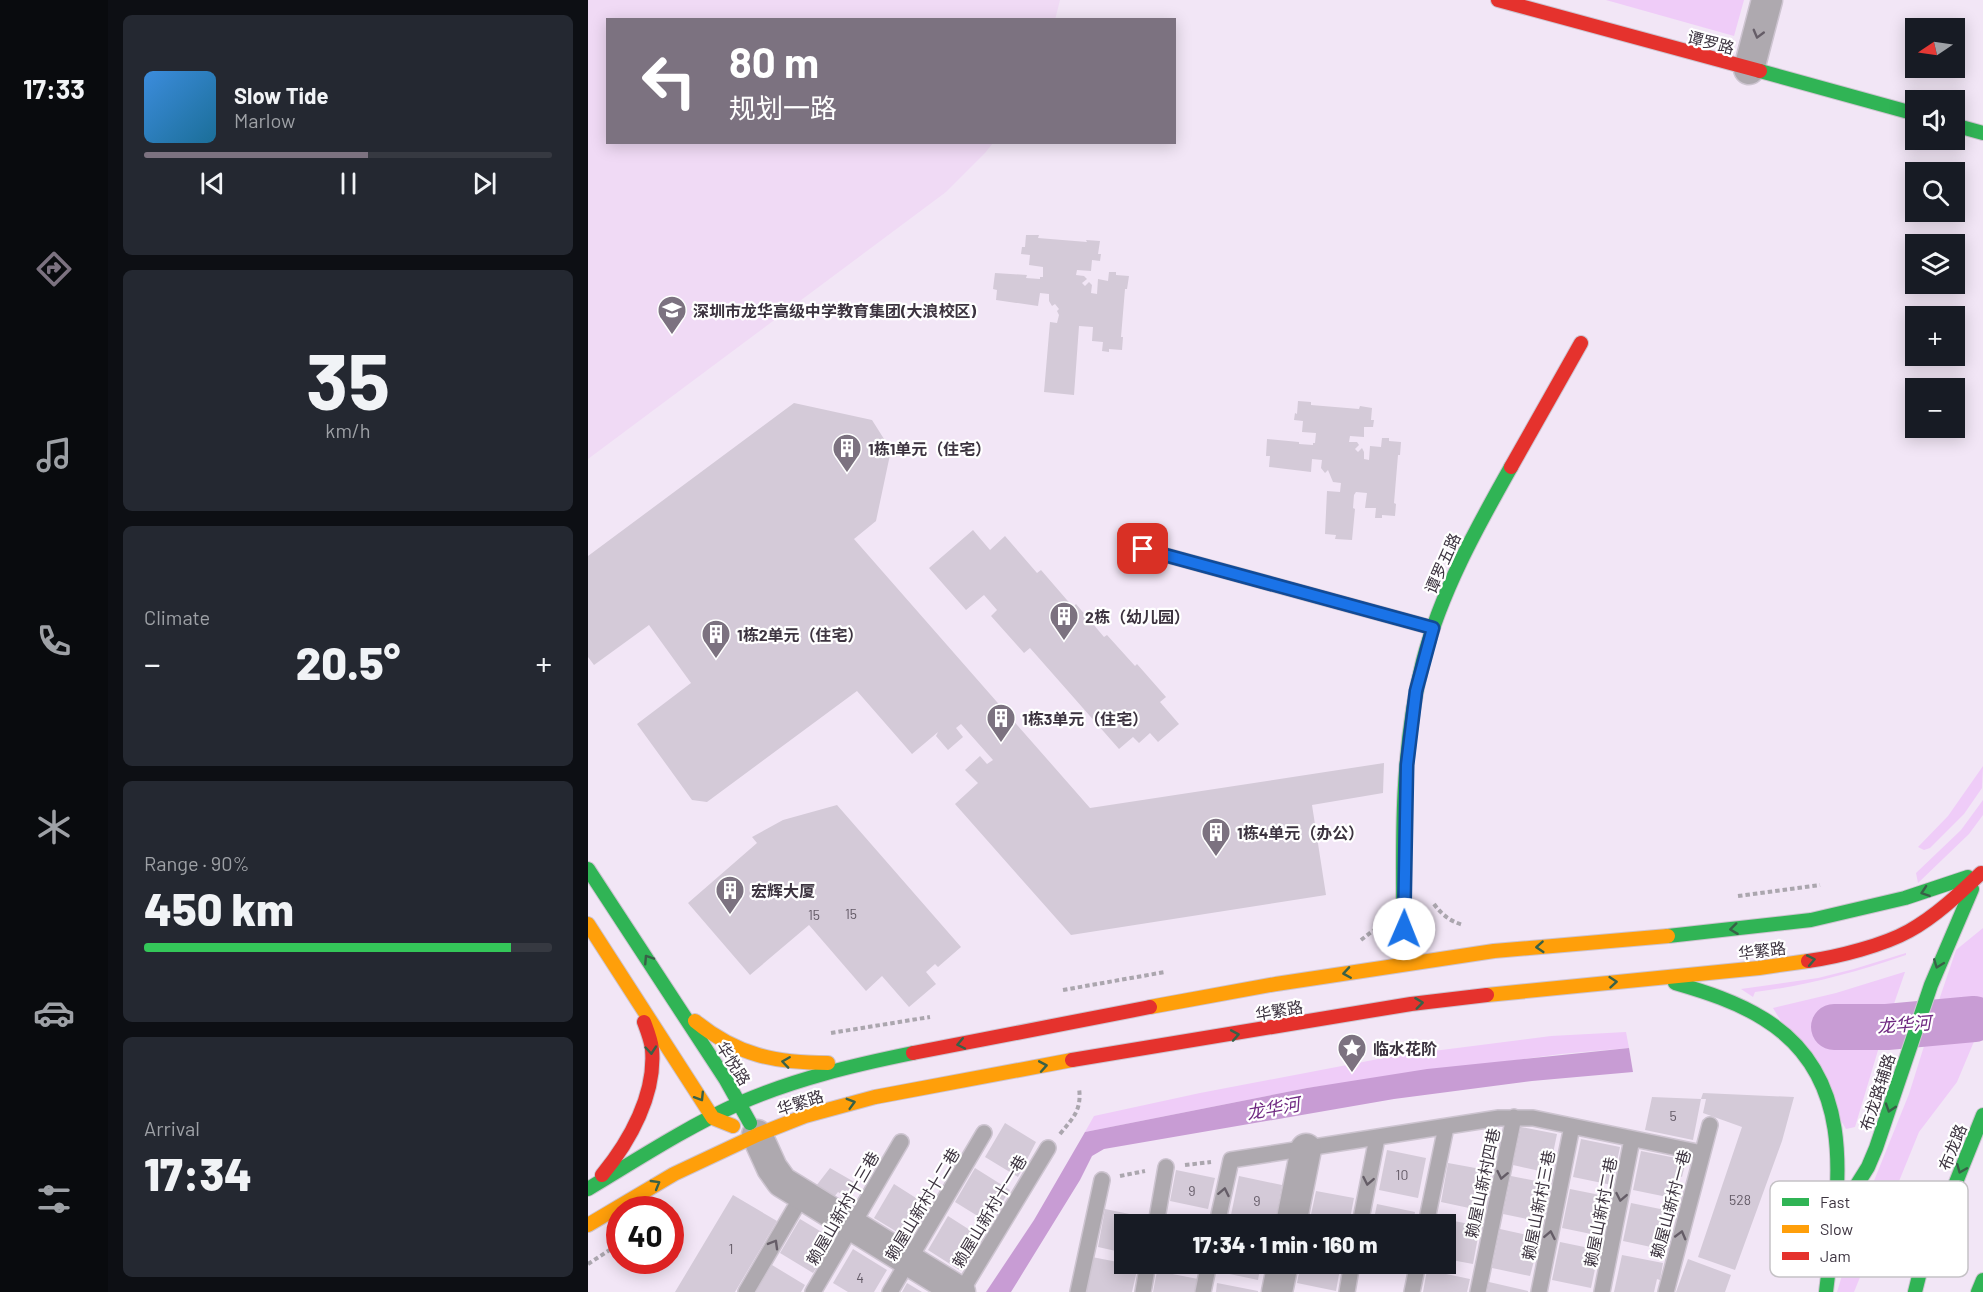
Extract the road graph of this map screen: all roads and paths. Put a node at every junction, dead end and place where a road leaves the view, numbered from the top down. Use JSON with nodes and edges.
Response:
{"nodes":[{"id":1,"x":1498,"y":0,"type":"edge"},
{"id":2,"x":1767,"y":0,"type":"edge"},
{"id":3,"x":1749,"y":69,"type":"junction"},
{"id":4,"x":1905,"y":111,"type":"edge"},
{"id":5,"x":1965,"y":128,"type":"edge"},
{"id":6,"x":1983,"y":133,"type":"edge"},
{"id":7,"x":1581,"y":343,"type":"dead end"},
{"id":8,"x":1143,"y":549,"type":"dead end"},
{"id":9,"x":1433,"y":628,"type":"junction"},
{"id":10,"x":588,"y":869,"type":"edge"},
{"id":11,"x":1982,"y":871,"type":"edge"},
{"id":12,"x":1822,"y":885,"type":"dead end"},
{"id":13,"x":1733,"y":897,"type":"dead end"},
{"id":14,"x":1434,"y":903,"type":"dead end"},
{"id":15,"x":588,"y":924,"type":"edge"},
{"id":16,"x":1467,"y":926,"type":"dead end"},
{"id":17,"x":1404,"y":964,"type":"junction"},
{"id":18,"x":1649,"y":979,"type":"junction"},
{"id":19,"x":634,"y":995,"type":"junction"},
{"id":20,"x":680,"y":1008,"type":"junction"},
{"id":21,"x":939,"y":1016,"type":"dead end"},
{"id":22,"x":825,"y":1033,"type":"dead end"},
{"id":23,"x":866,"y":1063,"type":"junction"},
{"id":24,"x":1079,"y":1088,"type":"dead end"},
{"id":25,"x":740,"y":1103,"type":"junction"},
{"id":26,"x":1983,"y":1115,"type":"edge"},
{"id":27,"x":713,"y":1118,"type":"junction"},
{"id":28,"x":1514,"y":1118,"type":"junction"},
{"id":29,"x":1710,"y":1125,"type":"dead end"},
{"id":30,"x":1572,"y":1126,"type":"junction"},
{"id":31,"x":1446,"y":1127,"type":"junction"},
{"id":32,"x":984,"y":1133,"type":"dead end"},
{"id":33,"x":756,"y":1136,"type":"junction"},
{"id":34,"x":1377,"y":1138,"type":"junction"},
{"id":35,"x":1632,"y":1139,"type":"junction"},
{"id":36,"x":901,"y":1142,"type":"dead end"},
{"id":37,"x":1048,"y":1148,"type":"joint"},
{"id":38,"x":1306,"y":1149,"type":"junction"},
{"id":39,"x":1702,"y":1153,"type":"junction"},
{"id":40,"x":1166,"y":1167,"type":"dead end"},
{"id":41,"x":1102,"y":1180,"type":"dead end"},
{"id":42,"x":1838,"y":1181,"type":"edge"},
{"id":43,"x":1859,"y":1181,"type":"edge"},
{"id":44,"x":1957,"y":1181,"type":"edge"},
{"id":45,"x":590,"y":1188,"type":"edge"},
{"id":46,"x":802,"y":1196,"type":"junction"},
{"id":47,"x":1158,"y":1214,"type":"edge"},
{"id":48,"x":1219,"y":1214,"type":"edge"},
{"id":49,"x":1293,"y":1214,"type":"edge"},
{"id":50,"x":1362,"y":1214,"type":"edge"},
{"id":51,"x":1428,"y":1214,"type":"edge"},
{"id":52,"x":588,"y":1225,"type":"edge"},
{"id":53,"x":853,"y":1226,"type":"junction"},
{"id":54,"x":606,"y":1253,"type":"edge"},
{"id":55,"x":909,"y":1261,"type":"junction"},
{"id":56,"x":588,"y":1264,"type":"edge"},
{"id":57,"x":1146,"y":1274,"type":"edge"},
{"id":58,"x":1207,"y":1274,"type":"edge"},
{"id":59,"x":1281,"y":1274,"type":"edge"},
{"id":60,"x":1350,"y":1274,"type":"edge"},
{"id":61,"x":1416,"y":1274,"type":"edge"},
{"id":62,"x":1828,"y":1277,"type":"edge"},
{"id":63,"x":1917,"y":1277,"type":"edge"},
{"id":64,"x":1919,"y":1277,"type":"edge"},
{"id":65,"x":1983,"y":1280,"type":"edge"},
{"id":66,"x":746,"y":1292,"type":"edge"},
{"id":67,"x":813,"y":1292,"type":"edge"},
{"id":68,"x":890,"y":1292,"type":"edge"},
{"id":69,"x":961,"y":1292,"type":"edge"},
{"id":70,"x":1078,"y":1292,"type":"edge"},
{"id":71,"x":1143,"y":1292,"type":"edge"},
{"id":72,"x":1203,"y":1292,"type":"edge"},
{"id":73,"x":1277,"y":1292,"type":"edge"},
{"id":74,"x":1347,"y":1292,"type":"edge"},
{"id":75,"x":1412,"y":1292,"type":"edge"},
{"id":76,"x":1478,"y":1292,"type":"edge"},
{"id":77,"x":1539,"y":1292,"type":"edge"},
{"id":78,"x":1602,"y":1292,"type":"edge"},
{"id":79,"x":1666,"y":1292,"type":"edge"},
{"id":80,"x":1826,"y":1292,"type":"edge"},
{"id":81,"x":1909,"y":1292,"type":"edge"},
{"id":82,"x":1915,"y":1292,"type":"edge"},
{"id":83,"x":1978,"y":1292,"type":"edge"}],
"edges":[{"from":1,"to":3,"type":"main road","name":"谭罗路"},
{"from":2,"to":3,"type":"street","one_way":true},
{"from":3,"to":4,"type":"main road","name":"谭罗路"},
{"from":5,"to":6,"type":"main road"},
{"from":7,"to":9,"type":"main road","name":"谭罗五路"},
{"from":8,"to":9,"type":"main road"},
{"from":9,"to":17,"type":"main road","name":"谭罗五路"},
{"from":20,"to":10,"type":"main road","name":"华悦路","one_way":true},
{"from":11,"to":17,"type":"main road","name":"华繁路","one_way":true},
{"from":18,"to":11,"type":"main road","name":"华繁路","one_way":true},
{"from":11,"to":43,"type":"main road","name":"布龙路辅路","one_way":true},
{"from":12,"to":13,"type":"path"},
{"from":14,"to":16,"type":"path"},
{"from":15,"to":19,"type":"main road"},
{"from":17,"to":23,"type":"main road","name":"华繁路","one_way":true},
{"from":33,"to":18,"type":"main road","name":"华繁路","one_way":true},
{"from":18,"to":42,"type":"main road"},
{"from":19,"to":27,"type":"main road","one_way":true},
{"from":19,"to":45,"type":"main road","one_way":true},
{"from":23,"to":20,"type":"main road","one_way":true},
{"from":20,"to":25,"type":"main road","name":"华悦路"},
{"from":21,"to":22,"type":"path"},
{"from":23,"to":25,"type":"main road","name":"华繁路"},
{"from":24,"to":37,"type":"path"},
{"from":25,"to":27,"type":"main road","name":"华繁路"},
{"from":25,"to":33,"type":"main road","name":"华悦路"},
{"from":26,"to":44,"type":"main road","name":"布龙路","one_way":true},
{"from":27,"to":33,"type":"main road"},
{"from":27,"to":45,"type":"main road","name":"华繁路"},
{"from":28,"to":30,"type":"lane"},
{"from":28,"to":31,"type":"lane"},
{"from":28,"to":76,"type":"lane","name":"赖屋山新村四巷","one_way":true},
{"from":29,"to":39,"type":"lane","name":"赖屋山新村一巷"},
{"from":30,"to":35,"type":"lane"},
{"from":77,"to":30,"type":"lane","name":"赖屋山新村三巷","one_way":true},
{"from":31,"to":34,"type":"lane"},
{"from":31,"to":51,"type":"lane"},
{"from":32,"to":55,"type":"lane","name":"赖屋山新村十二巷"},
{"from":33,"to":46,"type":"street"},
{"from":52,"to":33,"type":"main road","name":"华繁路","one_way":true},
{"from":34,"to":38,"type":"lane"},
{"from":34,"to":50,"type":"lane","one_way":true},
{"from":35,"to":39,"type":"lane"},
{"from":35,"to":78,"type":"lane","name":"赖屋山新村二巷","one_way":true},
{"from":36,"to":53,"type":"lane","name":"赖屋山新村十三巷"},
{"from":37,"to":69,"type":"lane","name":"赖屋山新村十一巷"},
{"from":48,"to":38,"type":"lane","one_way":true},
{"from":38,"to":49,"type":"street"},
{"from":79,"to":39,"type":"lane","name":"赖屋山新村一巷","one_way":true},
{"from":40,"to":47,"type":"lane"},
{"from":41,"to":70,"type":"lane"},
{"from":46,"to":53,"type":"street"},
{"from":66,"to":46,"type":"lane","one_way":true},
{"from":53,"to":55,"type":"street"},
{"from":53,"to":67,"type":"lane","name":"赖屋山新村十三巷"},
{"from":54,"to":56,"type":"path"},
{"from":55,"to":68,"type":"lane","name":"赖屋山新村十二巷"},
{"from":55,"to":69,"type":"street"},
{"from":57,"to":71,"type":"lane"},
{"from":58,"to":72,"type":"lane"},
{"from":59,"to":73,"type":"street"},
{"from":60,"to":74,"type":"lane"},
{"from":61,"to":75,"type":"lane"},
{"from":62,"to":80,"type":"main road","name":"布龙路辅路"},
{"from":63,"to":81,"type":"main road"},
{"from":64,"to":82,"type":"main road","name":"布龙路"},
{"from":65,"to":83,"type":"main road"}]}
